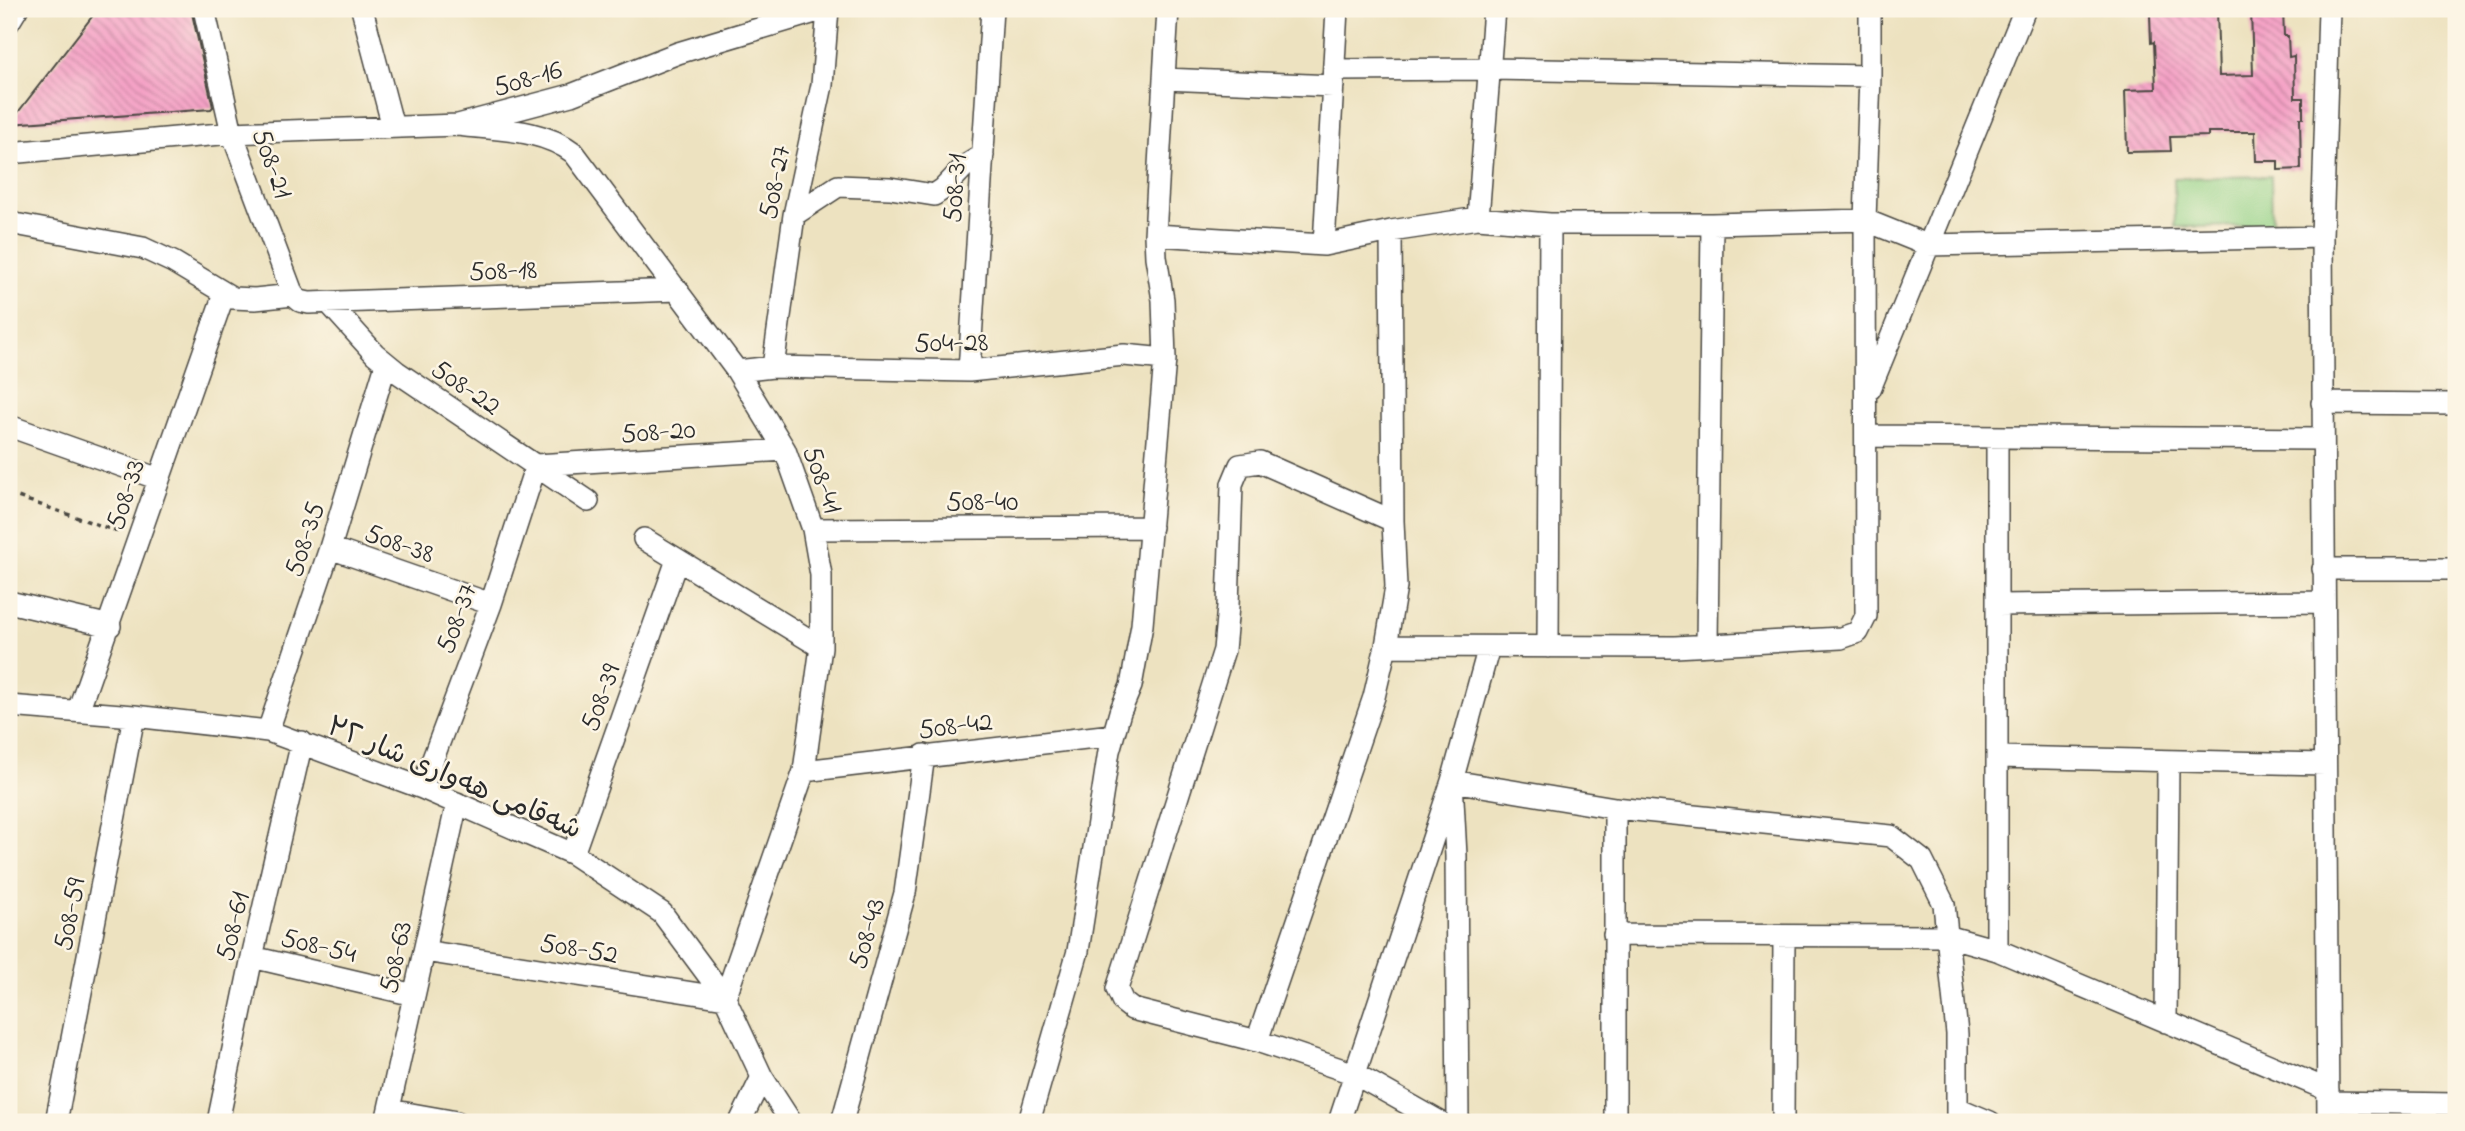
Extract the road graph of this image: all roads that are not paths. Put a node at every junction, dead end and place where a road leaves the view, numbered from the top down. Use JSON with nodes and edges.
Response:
{"nodes":[{"id":1,"x":17,"y":9,"type":"edge"},
{"id":2,"x":204,"y":9,"type":"edge"},
{"id":3,"x":362,"y":9,"type":"edge"},
{"id":4,"x":826,"y":9,"type":"edge"},
{"id":5,"x":992,"y":9,"type":"edge"},
{"id":6,"x":1168,"y":9,"type":"edge"},
{"id":7,"x":1337,"y":9,"type":"edge"},
{"id":8,"x":1494,"y":9,"type":"edge"},
{"id":9,"x":1870,"y":9,"type":"edge"},
{"id":10,"x":2025,"y":9,"type":"edge"},
{"id":11,"x":2329,"y":9,"type":"edge"},
{"id":12,"x":9,"y":22,"type":"edge"},
{"id":13,"x":1491,"y":69,"type":"junction"},
{"id":14,"x":1870,"y":76,"type":"junction"},
{"id":15,"x":1333,"y":78,"type":"junction"},
{"id":16,"x":1164,"y":79,"type":"junction"},
{"id":17,"x":458,"y":125,"type":"junction"},
{"id":18,"x":393,"y":127,"type":"junction"},
{"id":19,"x":232,"y":133,"type":"junction"},
{"id":20,"x":9,"y":153,"type":"edge"},
{"id":21,"x":983,"y":155,"type":"junction"},
{"id":22,"x":794,"y":215,"type":"junction"},
{"id":23,"x":1478,"y":218,"type":"junction"},
{"id":24,"x":9,"y":220,"type":"edge"},
{"id":25,"x":1865,"y":220,"type":"junction"},
{"id":26,"x":1550,"y":224,"type":"junction"},
{"id":27,"x":1712,"y":224,"type":"junction"},
{"id":28,"x":1391,"y":231,"type":"junction"},
{"id":29,"x":1155,"y":235,"type":"junction"},
{"id":30,"x":2322,"y":237,"type":"junction"},
{"id":31,"x":1324,"y":245,"type":"junction"},
{"id":32,"x":1927,"y":245,"type":"junction"},
{"id":33,"x":678,"y":290,"type":"junction"},
{"id":34,"x":224,"y":294,"type":"junction"},
{"id":35,"x":293,"y":295,"type":"junction"},
{"id":36,"x":329,"y":303,"type":"junction"},
{"id":37,"x":1165,"y":359,"type":"junction"},
{"id":38,"x":386,"y":364,"type":"junction"},
{"id":39,"x":773,"y":367,"type":"junction"},
{"id":40,"x":737,"y":370,"type":"junction"},
{"id":41,"x":969,"y":371,"type":"junction"},
{"id":42,"x":1866,"y":401,"type":"junction"},
{"id":43,"x":2322,"y":403,"type":"junction"},
{"id":44,"x":2456,"y":404,"type":"edge"},
{"id":45,"x":9,"y":426,"type":"edge"},
{"id":46,"x":1866,"y":436,"type":"junction"},
{"id":47,"x":1997,"y":437,"type":"junction"},
{"id":48,"x":2322,"y":439,"type":"junction"},
{"id":49,"x":785,"y":450,"type":"junction"},
{"id":50,"x":536,"y":465,"type":"junction"},
{"id":51,"x":159,"y":479,"type":"junction"},
{"id":52,"x":588,"y":500,"type":"dead end"},
{"id":53,"x":1392,"y":521,"type":"junction"},
{"id":54,"x":1151,"y":527,"type":"junction"},
{"id":55,"x":813,"y":529,"type":"junction"},
{"id":56,"x":643,"y":539,"type":"dead end"},
{"id":57,"x":330,"y":548,"type":"junction"},
{"id":58,"x":677,"y":560,"type":"junction"},
{"id":59,"x":2323,"y":569,"type":"junction"},
{"id":60,"x":2456,"y":569,"type":"edge"},
{"id":61,"x":9,"y":602,"type":"edge"},
{"id":62,"x":2324,"y":602,"type":"junction"},
{"id":63,"x":491,"y":604,"type":"junction"},
{"id":64,"x":1997,"y":605,"type":"junction"},
{"id":65,"x":110,"y":626,"type":"junction"},
{"id":66,"x":1707,"y":644,"type":"junction"},
{"id":67,"x":1386,"y":646,"type":"junction"},
{"id":68,"x":1489,"y":647,"type":"junction"},
{"id":69,"x":1548,"y":647,"type":"junction"},
{"id":70,"x":821,"y":648,"type":"junction"},
{"id":71,"x":9,"y":706,"type":"edge"},
{"id":72,"x":78,"y":711,"type":"junction"},
{"id":73,"x":134,"y":716,"type":"junction"},
{"id":74,"x":268,"y":731,"type":"junction"},
{"id":75,"x":1112,"y":734,"type":"junction"},
{"id":76,"x":302,"y":742,"type":"junction"},
{"id":77,"x":924,"y":755,"type":"junction"},
{"id":78,"x":1997,"y":757,"type":"junction"},
{"id":79,"x":2168,"y":761,"type":"junction"},
{"id":80,"x":2325,"y":764,"type":"junction"},
{"id":81,"x":804,"y":771,"type":"junction"},
{"id":82,"x":1452,"y":781,"type":"junction"},
{"id":83,"x":422,"y":788,"type":"junction"},
{"id":84,"x":457,"y":803,"type":"junction"},
{"id":85,"x":1615,"y":808,"type":"junction"},
{"id":86,"x":573,"y":854,"type":"junction"},
{"id":87,"x":1614,"y":935,"type":"junction"},
{"id":88,"x":1784,"y":936,"type":"junction"},
{"id":89,"x":1947,"y":936,"type":"junction"},
{"id":90,"x":1997,"y":950,"type":"junction"},
{"id":91,"x":424,"y":951,"type":"junction"},
{"id":92,"x":252,"y":957,"type":"junction"},
{"id":93,"x":414,"y":995,"type":"junction"},
{"id":94,"x":725,"y":998,"type":"junction"},
{"id":95,"x":2166,"y":1023,"type":"junction"},
{"id":96,"x":1258,"y":1041,"type":"junction"},
{"id":97,"x":1356,"y":1074,"type":"junction"},
{"id":98,"x":762,"y":1077,"type":"junction"},
{"id":99,"x":2328,"y":1104,"type":"edge"},
{"id":100,"x":2456,"y":1104,"type":"edge"},
{"id":101,"x":1957,"y":1115,"type":"edge"},
{"id":102,"x":388,"y":1116,"type":"edge"},
{"id":103,"x":57,"y":1122,"type":"edge"},
{"id":104,"x":218,"y":1122,"type":"edge"},
{"id":105,"x":457,"y":1122,"type":"edge"},
{"id":106,"x":740,"y":1122,"type":"edge"},
{"id":107,"x":791,"y":1122,"type":"edge"},
{"id":108,"x":842,"y":1122,"type":"edge"},
{"id":109,"x":1029,"y":1122,"type":"edge"},
{"id":110,"x":1339,"y":1122,"type":"edge"},
{"id":111,"x":1440,"y":1122,"type":"edge"},
{"id":112,"x":1458,"y":1122,"type":"edge"},
{"id":113,"x":1615,"y":1122,"type":"edge"},
{"id":114,"x":1783,"y":1122,"type":"edge"},
{"id":115,"x":1990,"y":1122,"type":"edge"}],
"edges":[{"from":1,"to":12,"type":"street"},
{"from":2,"to":19,"type":"street","name":"508-21"},
{"from":3,"to":18,"type":"street"},
{"from":4,"to":17,"type":"street","name":"508-16"},
{"from":4,"to":22,"type":"street","name":"508-27"},
{"from":5,"to":21,"type":"street","name":"508-31"},
{"from":6,"to":16,"type":"street"},
{"from":7,"to":15,"type":"street"},
{"from":8,"to":13,"type":"street"},
{"from":9,"to":14,"type":"street"},
{"from":10,"to":32,"type":"street"},
{"from":11,"to":30,"type":"street"},
{"from":13,"to":14,"type":"street"},
{"from":13,"to":15,"type":"street"},
{"from":13,"to":23,"type":"street"},
{"from":14,"to":25,"type":"street"},
{"from":15,"to":16,"type":"street"},
{"from":15,"to":31,"type":"street"},
{"from":16,"to":29,"type":"street"},
{"from":17,"to":18,"type":"street","name":"508-16"},
{"from":17,"to":33,"type":"street","name":"508-41"},
{"from":18,"to":19,"type":"street","name":"508-16"},
{"from":19,"to":20,"type":"street","name":"508-16"},
{"from":19,"to":35,"type":"street","name":"508-21"},
{"from":21,"to":22,"type":"street"},
{"from":21,"to":41,"type":"street","name":"508-31"},
{"from":22,"to":39,"type":"street","name":"508-27"},
{"from":23,"to":26,"type":"street"},
{"from":23,"to":28,"type":"street"},
{"from":24,"to":34,"type":"street"},
{"from":25,"to":27,"type":"street"},
{"from":25,"to":32,"type":"street"},
{"from":25,"to":42,"type":"street"},
{"from":26,"to":27,"type":"street"},
{"from":26,"to":69,"type":"street"},
{"from":27,"to":66,"type":"street"},
{"from":28,"to":31,"type":"street"},
{"from":28,"to":53,"type":"street"},
{"from":29,"to":31,"type":"street"},
{"from":29,"to":37,"type":"street"},
{"from":30,"to":32,"type":"street"},
{"from":30,"to":43,"type":"street"},
{"from":32,"to":42,"type":"street"},
{"from":33,"to":36,"type":"street","name":"508-18"},
{"from":33,"to":40,"type":"street","name":"508-41"},
{"from":34,"to":35,"type":"street"},
{"from":34,"to":51,"type":"street","name":"508-33"},
{"from":35,"to":36,"type":"street"},
{"from":36,"to":38,"type":"street","name":"508-22"},
{"from":37,"to":41,"type":"street","name":"504-28"},
{"from":37,"to":54,"type":"street"},
{"from":38,"to":50,"type":"street","name":"508-22"},
{"from":38,"to":57,"type":"street","name":"508-35"},
{"from":39,"to":40,"type":"street","name":"504-28"},
{"from":39,"to":41,"type":"street","name":"504-28"},
{"from":40,"to":49,"type":"street","name":"508-41"},
{"from":42,"to":46,"type":"street"},
{"from":43,"to":44,"type":"street"},
{"from":43,"to":48,"type":"street"},
{"from":45,"to":51,"type":"street"},
{"from":46,"to":47,"type":"street"},
{"from":46,"to":66,"type":"street"},
{"from":47,"to":48,"type":"street"},
{"from":47,"to":64,"type":"street"},
{"from":48,"to":59,"type":"street"},
{"from":49,"to":50,"type":"street","name":"508-20"},
{"from":49,"to":55,"type":"street","name":"508-41"},
{"from":50,"to":52,"type":"street","name":"508-22"},
{"from":50,"to":63,"type":"street","name":"508-37"},
{"from":51,"to":65,"type":"street","name":"508-33"},
{"from":53,"to":67,"type":"street"},
{"from":53,"to":96,"type":"street"},
{"from":54,"to":55,"type":"street","name":"508-40"},
{"from":54,"to":75,"type":"street"},
{"from":55,"to":70,"type":"street","name":"508-41"},
{"from":56,"to":58,"type":"street"},
{"from":57,"to":63,"type":"street","name":"508-38"},
{"from":57,"to":74,"type":"street","name":"508-35"},
{"from":58,"to":70,"type":"street"},
{"from":58,"to":86,"type":"street","name":"508-39"},
{"from":59,"to":60,"type":"street"},
{"from":59,"to":62,"type":"street"},
{"from":61,"to":65,"type":"street"},
{"from":62,"to":64,"type":"street"},
{"from":62,"to":80,"type":"street"},
{"from":63,"to":83,"type":"street","name":"508-37"},
{"from":64,"to":78,"type":"street"},
{"from":65,"to":72,"type":"street","name":"508-33"},
{"from":66,"to":69,"type":"street"},
{"from":67,"to":68,"type":"street"},
{"from":67,"to":96,"type":"street"},
{"from":68,"to":69,"type":"street"},
{"from":68,"to":82,"type":"street"},
{"from":70,"to":81,"type":"street","name":"508-41"},
{"from":71,"to":72,"type":"street","name":"شەقامی هەواری شار ٣٢"},
{"from":72,"to":73,"type":"street","name":"شەقامی هەواری شار ٣٢"},
{"from":73,"to":74,"type":"street","name":"شەقامی هەواری شار ٣٢"},
{"from":73,"to":103,"type":"street","name":"508-59"},
{"from":74,"to":76,"type":"street","name":"شەقامی هەواری شار ٣٢"},
{"from":75,"to":77,"type":"street","name":"508-42"},
{"from":75,"to":109,"type":"street"},
{"from":76,"to":83,"type":"street","name":"شەقامی هەواری شار ٣٢"},
{"from":76,"to":92,"type":"street","name":"508-61"},
{"from":77,"to":81,"type":"street","name":"508-42"},
{"from":77,"to":108,"type":"street","name":"508-43"},
{"from":78,"to":79,"type":"street"},
{"from":78,"to":90,"type":"street"},
{"from":79,"to":80,"type":"street"},
{"from":79,"to":95,"type":"street"},
{"from":80,"to":99,"type":"street"},
{"from":81,"to":94,"type":"street","name":"508-41"},
{"from":82,"to":85,"type":"street"},
{"from":82,"to":97,"type":"street"},
{"from":82,"to":112,"type":"street"},
{"from":83,"to":84,"type":"street","name":"شەقامی هەواری شار ٣٢"},
{"from":84,"to":86,"type":"street","name":"شەقامی هەواری شار ٣٢"},
{"from":84,"to":91,"type":"street","name":"508-63"},
{"from":85,"to":87,"type":"street"},
{"from":85,"to":89,"type":"street"},
{"from":86,"to":94,"type":"street","name":"شەقامی هەواری شار ٣٢"},
{"from":87,"to":88,"type":"street"},
{"from":87,"to":113,"type":"street"},
{"from":88,"to":89,"type":"street"},
{"from":88,"to":114,"type":"street"},
{"from":89,"to":90,"type":"street"},
{"from":89,"to":101,"type":"street"},
{"from":90,"to":95,"type":"street"},
{"from":91,"to":93,"type":"street","name":"508-63"},
{"from":91,"to":94,"type":"street","name":"508-52"},
{"from":92,"to":93,"type":"street","name":"508-54"},
{"from":92,"to":104,"type":"street","name":"508-61"},
{"from":93,"to":102,"type":"street","name":"508-63"},
{"from":94,"to":98,"type":"street","name":"شەقامی هەواری شار ٣٢"},
{"from":95,"to":99,"type":"street"},
{"from":96,"to":97,"type":"street"},
{"from":97,"to":110,"type":"street"},
{"from":97,"to":111,"type":"street"},
{"from":98,"to":106,"type":"street"},
{"from":98,"to":107,"type":"street","name":"شەقامی هەواری شار ٣٢"},
{"from":99,"to":100,"type":"street"},
{"from":101,"to":115,"type":"street"},
{"from":102,"to":105,"type":"street"}]}
